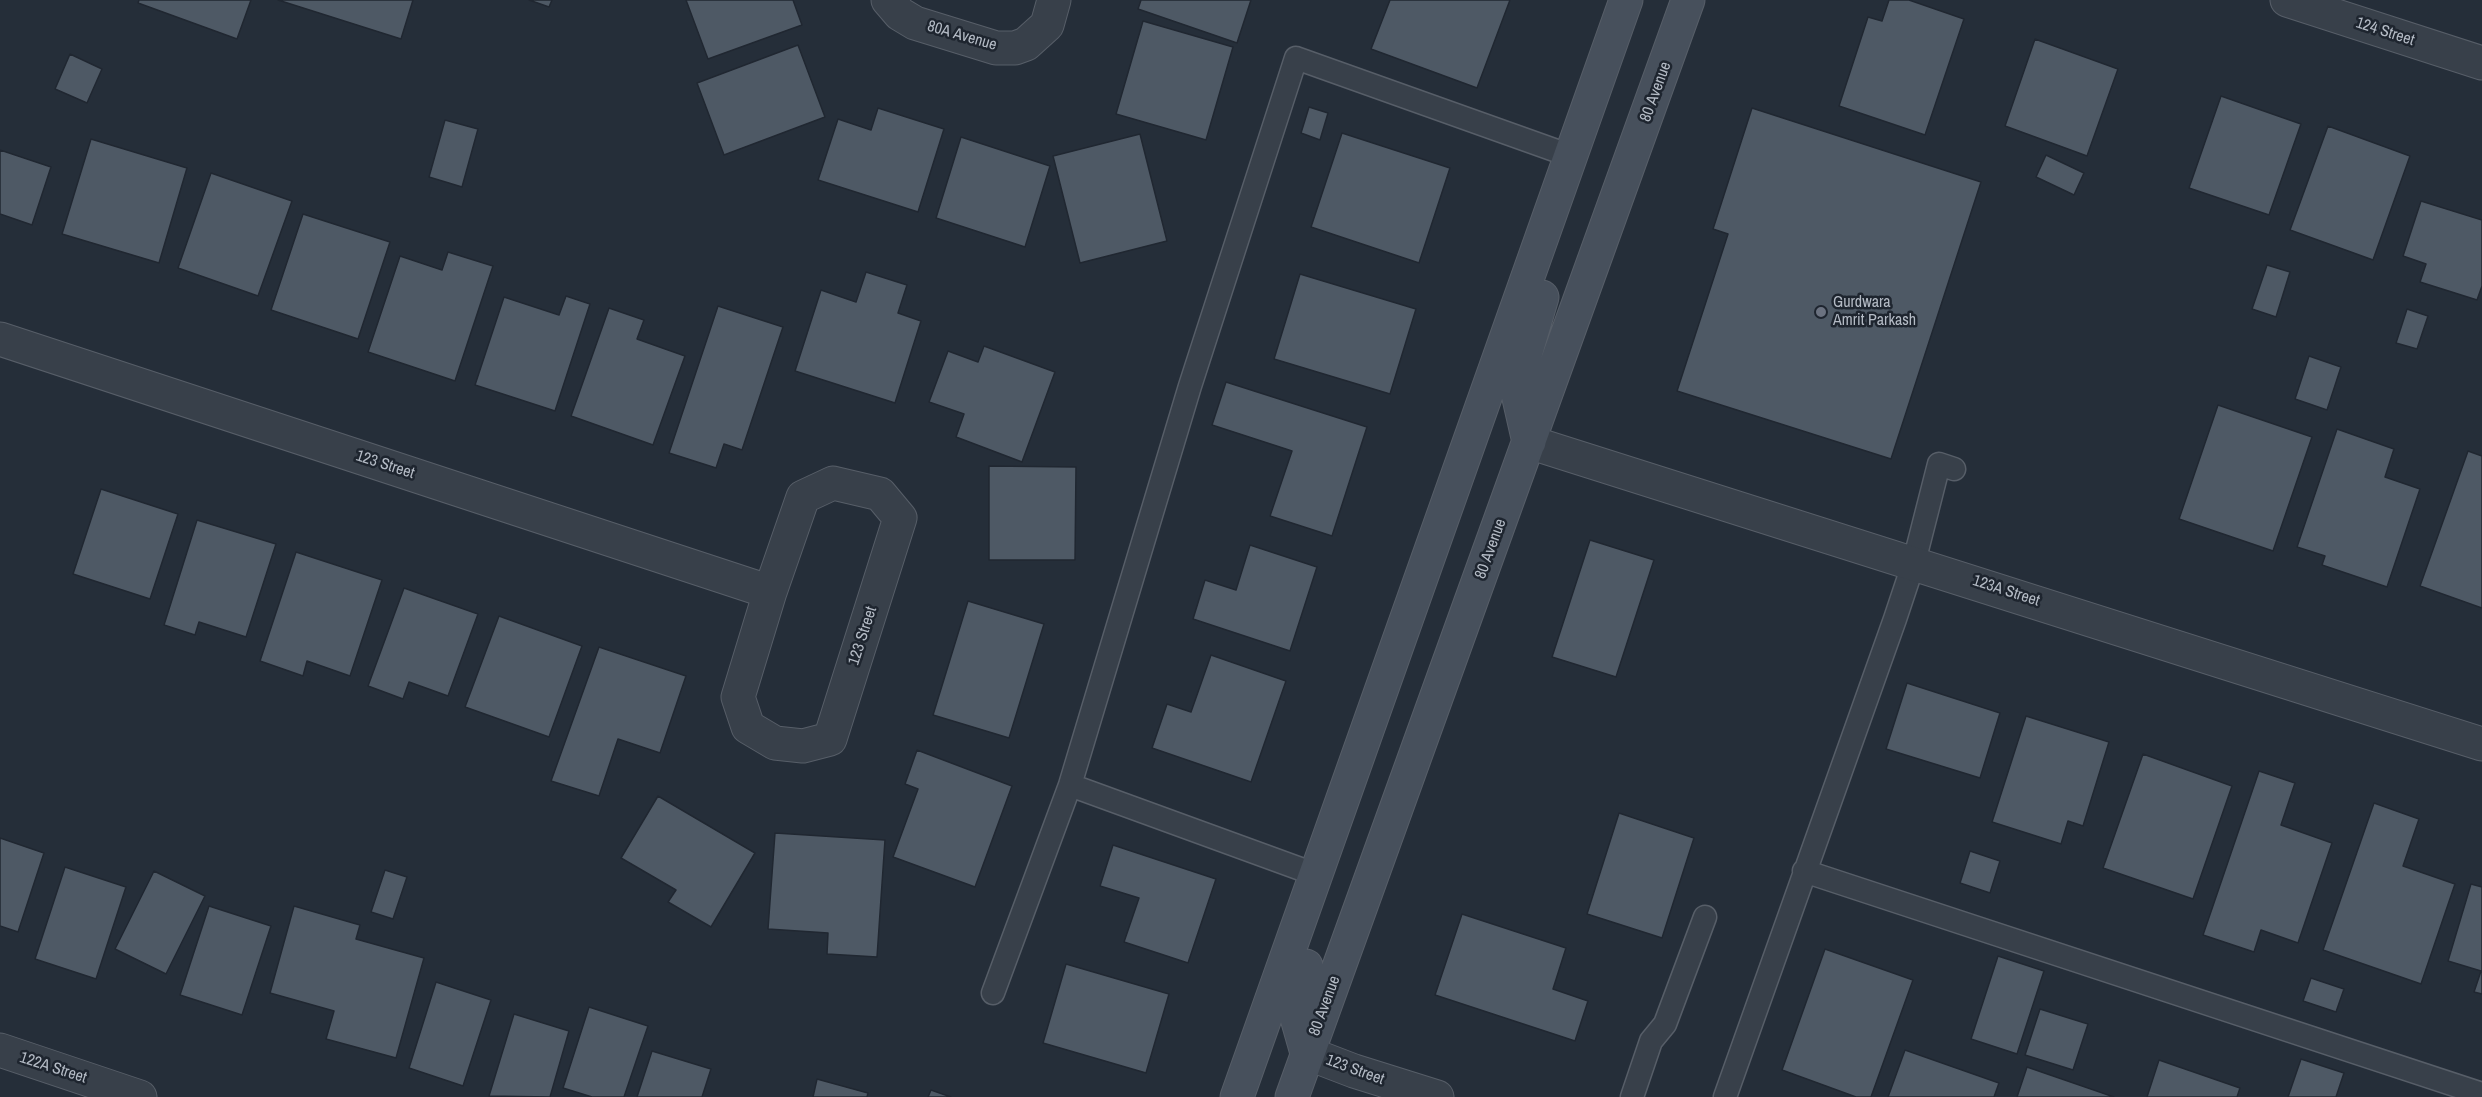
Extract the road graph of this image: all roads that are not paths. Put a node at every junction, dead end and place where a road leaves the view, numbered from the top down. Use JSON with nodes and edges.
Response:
{"nodes":[{"id":1,"x":888,"y":0,"type":"edge"},
{"id":2,"x":1054,"y":0,"type":"edge"},
{"id":3,"x":1626,"y":0,"type":"edge"},
{"id":4,"x":1688,"y":0,"type":"edge"},
{"id":5,"x":2287,"y":0,"type":"edge"},
{"id":6,"x":2482,"y":63,"type":"edge"},
{"id":7,"x":1571,"y":156,"type":"junction"},
{"id":8,"x":1537,"y":251,"type":"junction"},
{"id":9,"x":0,"y":339,"type":"edge"},
{"id":10,"x":1529,"y":442,"type":"junction"},
{"id":11,"x":1954,"y":469,"type":"dead end"},
{"id":12,"x":1914,"y":562,"type":"junction"},
{"id":13,"x":770,"y":592,"type":"junction"},
{"id":14,"x":2482,"y":744,"type":"edge"},
{"id":15,"x":1070,"y":785,"type":"junction"},
{"id":16,"x":1804,"y":872,"type":"junction"},
{"id":17,"x":1317,"y":875,"type":"junction"},
{"id":18,"x":1705,"y":917,"type":"dead end"},
{"id":19,"x":993,"y":993,"type":"dead end"},
{"id":20,"x":0,"y":1050,"type":"edge"},
{"id":21,"x":1307,"y":1053,"type":"junction"},
{"id":22,"x":2482,"y":1094,"type":"edge"},
{"id":23,"x":140,"y":1097,"type":"edge"},
{"id":24,"x":1237,"y":1097,"type":"edge"},
{"id":25,"x":1292,"y":1097,"type":"edge"},
{"id":26,"x":1437,"y":1097,"type":"edge"},
{"id":27,"x":1632,"y":1097,"type":"edge"},
{"id":28,"x":1725,"y":1097,"type":"edge"}],
"edges":[{"from":1,"to":2,"type":"street","name":"80A Avenue"},
{"from":3,"to":7,"type":"main road"},
{"from":4,"to":10,"type":"main road","name":"80 Avenue"},
{"from":5,"to":6,"type":"street","name":"124 Street"},
{"from":7,"to":8,"type":"main road"},
{"from":7,"to":15,"type":"lane"},
{"from":8,"to":10,"type":"main road"},
{"from":8,"to":17,"type":"main road"},
{"from":9,"to":13,"type":"street","name":"123 Street"},
{"from":10,"to":12,"type":"street","name":"123A Street"},
{"from":10,"to":21,"type":"main road","name":"80 Avenue"},
{"from":11,"to":12,"type":"lane"},
{"from":12,"to":14,"type":"street","name":"123A Street"},
{"from":12,"to":16,"type":"lane"},
{"from":13,"to":13,"type":"street","name":"123 Street"},
{"from":15,"to":17,"type":"lane"},
{"from":15,"to":19,"type":"lane"},
{"from":16,"to":22,"type":"lane"},
{"from":16,"to":28,"type":"lane"},
{"from":17,"to":21,"type":"main road"},
{"from":17,"to":24,"type":"main road"},
{"from":18,"to":27,"type":"lane"},
{"from":20,"to":23,"type":"street","name":"122A Street"},
{"from":21,"to":25,"type":"main road","name":"80 Avenue"},
{"from":21,"to":26,"type":"street","name":"123 Street"}]}
